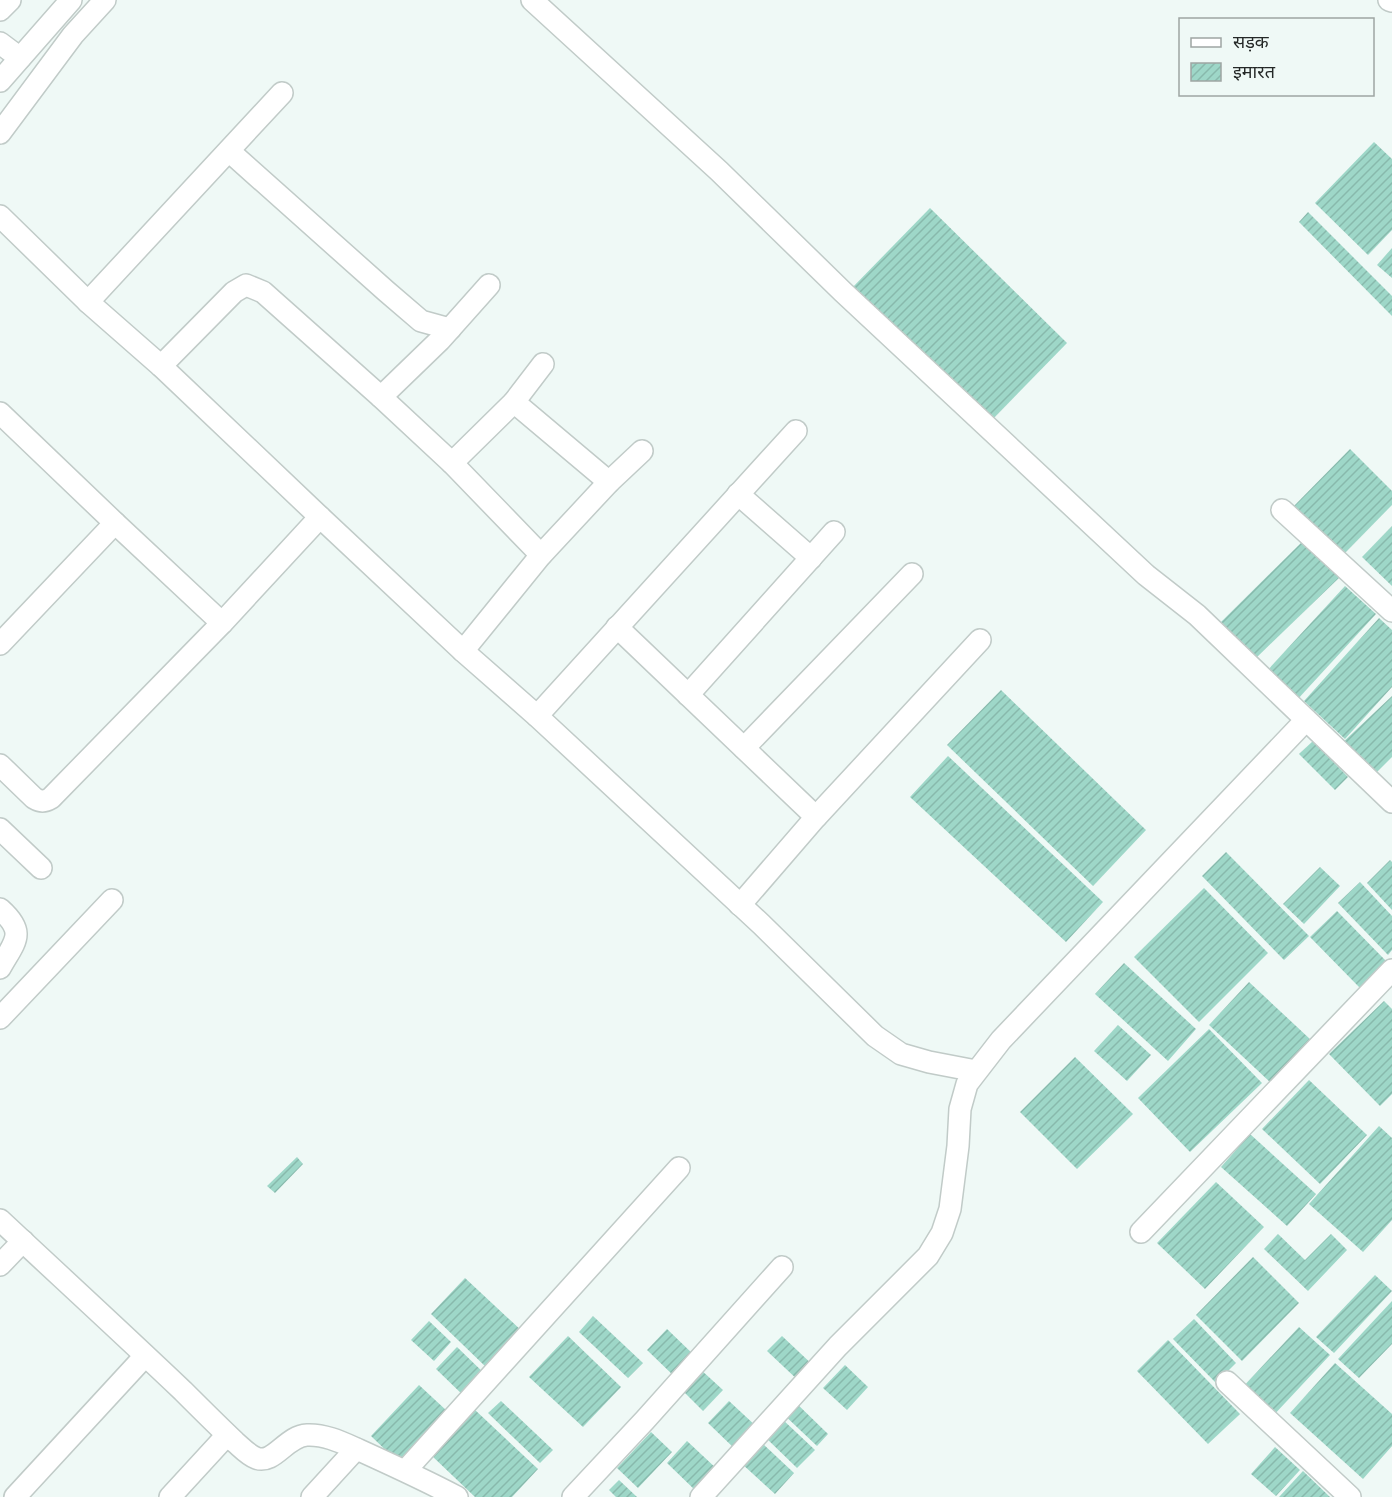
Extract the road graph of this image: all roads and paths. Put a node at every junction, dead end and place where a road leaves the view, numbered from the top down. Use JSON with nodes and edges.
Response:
{"nodes":[{"id":1,"x":10,"y":0,"type":"edge"},
{"id":2,"x":71,"y":0,"type":"edge"},
{"id":3,"x":105,"y":0,"type":"edge"},
{"id":4,"x":532,"y":0,"type":"edge"},
{"id":5,"x":0,"y":10,"type":"edge"},
{"id":6,"x":0,"y":43,"type":"edge"},
{"id":7,"x":20,"y":58,"type":"junction"},
{"id":8,"x":0,"y":81,"type":"edge"},
{"id":9,"x":282,"y":93,"type":"dead end"},
{"id":10,"x":0,"y":133,"type":"edge"},
{"id":11,"x":229,"y":151,"type":"junction"},
{"id":12,"x":0,"y":216,"type":"edge"},
{"id":13,"x":489,"y":285,"type":"dead end"},
{"id":14,"x":88,"y":302,"type":"junction"},
{"id":15,"x":450,"y":329,"type":"junction"},
{"id":16,"x":543,"y":364,"type":"dead end"},
{"id":17,"x":161,"y":366,"type":"junction"},
{"id":18,"x":381,"y":397,"type":"junction"},
{"id":19,"x":514,"y":402,"type":"junction"},
{"id":20,"x":0,"y":413,"type":"edge"},
{"id":21,"x":796,"y":431,"type":"dead end"},
{"id":22,"x":642,"y":451,"type":"dead end"},
{"id":23,"x":452,"y":463,"type":"junction"},
{"id":24,"x":609,"y":482,"type":"junction"},
{"id":25,"x":738,"y":494,"type":"junction"},
{"id":26,"x":1282,"y":510,"type":"dead end"},
{"id":27,"x":320,"y":517,"type":"junction"},
{"id":28,"x":115,"y":524,"type":"junction"},
{"id":29,"x":834,"y":532,"type":"dead end"},
{"id":30,"x":541,"y":555,"type":"junction"},
{"id":31,"x":811,"y":558,"type":"junction"},
{"id":32,"x":912,"y":574,"type":"dead end"},
{"id":33,"x":1392,"y":611,"type":"edge"},
{"id":34,"x":222,"y":622,"type":"junction"},
{"id":35,"x":617,"y":627,"type":"junction"},
{"id":36,"x":980,"y":640,"type":"dead end"},
{"id":37,"x":0,"y":644,"type":"edge"},
{"id":38,"x":463,"y":651,"type":"junction"},
{"id":39,"x":688,"y":695,"type":"junction"},
{"id":40,"x":537,"y":716,"type":"junction"},
{"id":41,"x":1306,"y":720,"type":"junction"},
{"id":42,"x":744,"y":748,"type":"junction"},
{"id":43,"x":0,"y":765,"type":"edge"},
{"id":44,"x":1392,"y":802,"type":"edge"},
{"id":45,"x":816,"y":817,"type":"junction"},
{"id":46,"x":0,"y":830,"type":"edge"},
{"id":47,"x":41,"y":868,"type":"dead end"},
{"id":48,"x":112,"y":900,"type":"dead end"},
{"id":49,"x":740,"y":905,"type":"junction"},
{"id":50,"x":0,"y":909,"type":"edge"},
{"id":51,"x":0,"y":968,"type":"edge"},
{"id":52,"x":1392,"y":970,"type":"edge"},
{"id":53,"x":0,"y":1016,"type":"edge"},
{"id":54,"x":976,"y":1071,"type":"junction"},
{"id":55,"x":679,"y":1168,"type":"dead end"},
{"id":56,"x":0,"y":1220,"type":"edge"},
{"id":57,"x":1141,"y":1232,"type":"dead end"},
{"id":58,"x":22,"y":1241,"type":"junction"},
{"id":59,"x":0,"y":1265,"type":"edge"},
{"id":60,"x":782,"y":1266,"type":"dead end"},
{"id":61,"x":145,"y":1356,"type":"junction"},
{"id":62,"x":1227,"y":1382,"type":"dead end"},
{"id":63,"x":227,"y":1435,"type":"junction"},
{"id":64,"x":356,"y":1449,"type":"junction"},
{"id":65,"x":406,"y":1470,"type":"junction"},
{"id":66,"x":447,"y":1495,"type":"edge"},
{"id":67,"x":15,"y":1497,"type":"edge"},
{"id":68,"x":170,"y":1497,"type":"edge"},
{"id":69,"x":312,"y":1497,"type":"edge"},
{"id":70,"x":573,"y":1497,"type":"edge"},
{"id":71,"x":701,"y":1497,"type":"edge"},
{"id":72,"x":1350,"y":1497,"type":"edge"}],
"edges":[{"from":1,"to":5,"type":"street"},
{"from":2,"to":7,"type":"street"},
{"from":3,"to":10,"type":"street"},
{"from":4,"to":41,"type":"street"},
{"from":6,"to":7,"type":"street"},
{"from":7,"to":8,"type":"street"},
{"from":9,"to":11,"type":"street"},
{"from":11,"to":14,"type":"street"},
{"from":11,"to":15,"type":"street"},
{"from":12,"to":14,"type":"street"},
{"from":13,"to":15,"type":"street"},
{"from":14,"to":17,"type":"street"},
{"from":15,"to":18,"type":"street"},
{"from":16,"to":19,"type":"street"},
{"from":17,"to":18,"type":"street"},
{"from":17,"to":27,"type":"street"},
{"from":18,"to":23,"type":"street"},
{"from":19,"to":23,"type":"street"},
{"from":19,"to":24,"type":"street"},
{"from":20,"to":28,"type":"street"},
{"from":21,"to":25,"type":"street"},
{"from":22,"to":24,"type":"street"},
{"from":23,"to":30,"type":"street"},
{"from":24,"to":30,"type":"street"},
{"from":25,"to":31,"type":"street"},
{"from":25,"to":35,"type":"street"},
{"from":26,"to":33,"type":"street"},
{"from":27,"to":34,"type":"street"},
{"from":27,"to":38,"type":"street"},
{"from":28,"to":34,"type":"street"},
{"from":28,"to":37,"type":"street"},
{"from":29,"to":31,"type":"street"},
{"from":30,"to":38,"type":"street"},
{"from":31,"to":39,"type":"street"},
{"from":32,"to":42,"type":"street"},
{"from":34,"to":43,"type":"street"},
{"from":35,"to":39,"type":"street"},
{"from":35,"to":40,"type":"street"},
{"from":36,"to":45,"type":"street"},
{"from":38,"to":40,"type":"street"},
{"from":39,"to":42,"type":"street"},
{"from":40,"to":49,"type":"street"},
{"from":41,"to":44,"type":"street"},
{"from":41,"to":54,"type":"street"},
{"from":42,"to":45,"type":"street"},
{"from":45,"to":49,"type":"street"},
{"from":46,"to":47,"type":"street"},
{"from":48,"to":53,"type":"street"},
{"from":49,"to":54,"type":"street"},
{"from":50,"to":51,"type":"street"},
{"from":52,"to":57,"type":"street"},
{"from":54,"to":71,"type":"street"},
{"from":55,"to":65,"type":"street"},
{"from":56,"to":58,"type":"street"},
{"from":58,"to":59,"type":"street"},
{"from":58,"to":61,"type":"street"},
{"from":60,"to":70,"type":"street"},
{"from":61,"to":63,"type":"street"},
{"from":61,"to":67,"type":"street"},
{"from":62,"to":72,"type":"street"},
{"from":63,"to":64,"type":"street"},
{"from":63,"to":68,"type":"street"},
{"from":64,"to":65,"type":"street"},
{"from":64,"to":69,"type":"street"},
{"from":65,"to":66,"type":"street"}]}
